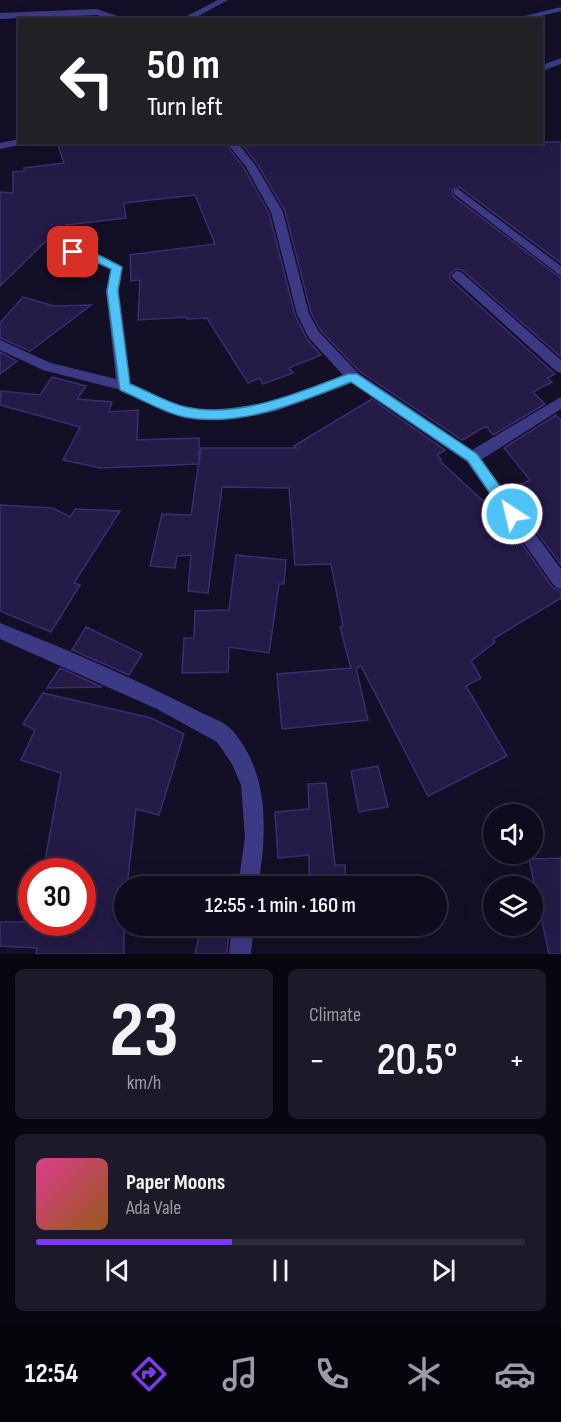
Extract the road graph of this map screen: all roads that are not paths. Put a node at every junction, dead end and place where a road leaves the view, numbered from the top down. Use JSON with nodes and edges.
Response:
{"nodes":[{"id":1,"x":224,"y":0,"type":"edge"},
{"id":2,"x":561,"y":9,"type":"edge"},
{"id":3,"x":0,"y":16,"type":"edge"},
{"id":4,"x":118,"y":18,"type":"edge"},
{"id":5,"x":187,"y":18,"type":"edge"},
{"id":6,"x":521,"y":18,"type":"edge"},
{"id":7,"x":561,"y":61,"type":"edge"},
{"id":8,"x":543,"y":68,"type":"edge"},
{"id":9,"x":18,"y":142,"type":"edge"},
{"id":10,"x":235,"y":144,"type":"edge"},
{"id":11,"x":0,"y":146,"type":"edge"},
{"id":12,"x":458,"y":192,"type":"dead end"},
{"id":13,"x":57,"y":250,"type":"dead end"},
{"id":14,"x":561,"y":272,"type":"edge"},
{"id":15,"x":457,"y":275,"type":"dead end"},
{"id":16,"x":0,"y":345,"type":"edge"},
{"id":17,"x":561,"y":368,"type":"edge"},
{"id":18,"x":352,"y":377,"type":"junction"},
{"id":19,"x":124,"y":387,"type":"junction"},
{"id":20,"x":561,"y":402,"type":"edge"},
{"id":21,"x":472,"y":458,"type":"junction"},
{"id":22,"x":561,"y":582,"type":"edge"},
{"id":23,"x":0,"y":631,"type":"edge"},
{"id":24,"x":249,"y":876,"type":"edge"},
{"id":25,"x":242,"y":936,"type":"edge"},
{"id":26,"x":240,"y":954,"type":"edge"}],
"edges":[{"from":1,"to":5,"type":"street"},
{"from":2,"to":6,"type":"street"},
{"from":3,"to":4,"type":"street"},
{"from":7,"to":8,"type":"street"},
{"from":9,"to":11,"type":"street"},
{"from":10,"to":18,"type":"street"},
{"from":12,"to":14,"type":"street"},
{"from":13,"to":19,"type":"street"},
{"from":15,"to":17,"type":"street"},
{"from":16,"to":19,"type":"street"},
{"from":18,"to":19,"type":"street"},
{"from":18,"to":21,"type":"street"},
{"from":20,"to":21,"type":"street"},
{"from":21,"to":22,"type":"street"},
{"from":23,"to":24,"type":"street"},
{"from":25,"to":26,"type":"street"}]}
